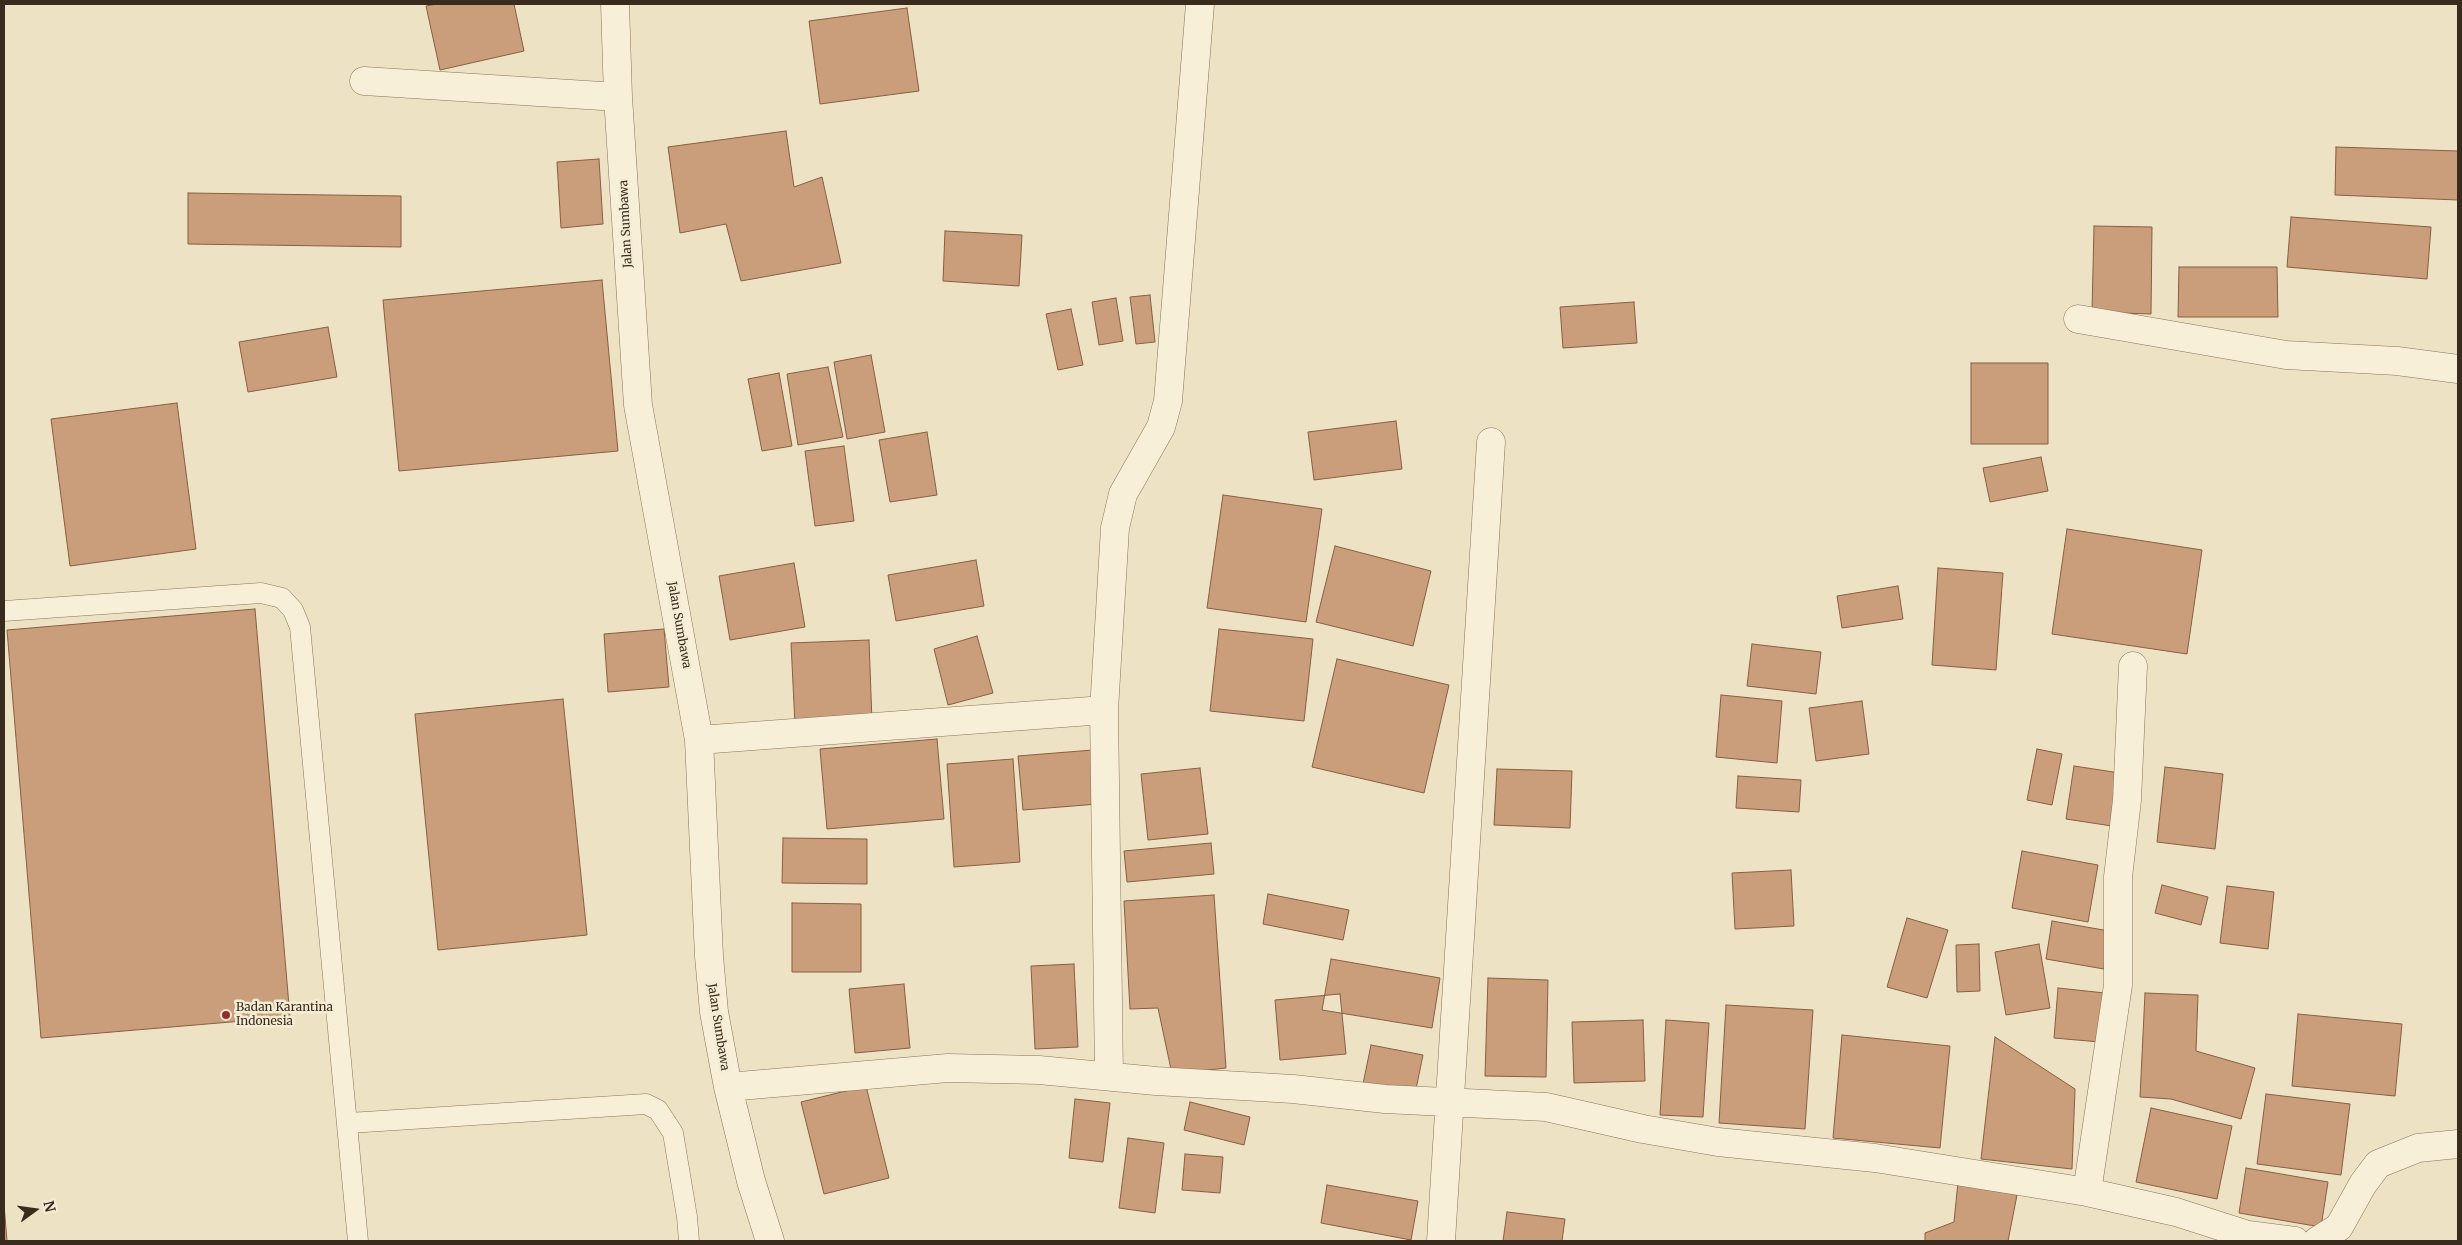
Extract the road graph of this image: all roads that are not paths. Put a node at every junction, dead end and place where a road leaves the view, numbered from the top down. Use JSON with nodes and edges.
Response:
{"nodes":[{"id":1,"x":615,"y":4,"type":"edge"},
{"id":2,"x":1200,"y":4,"type":"edge"},
{"id":3,"x":364,"y":81,"type":"dead end"},
{"id":4,"x":618,"y":97,"type":"junction"},
{"id":5,"x":2078,"y":319,"type":"dead end"},
{"id":6,"x":2458,"y":369,"type":"edge"},
{"id":7,"x":1491,"y":442,"type":"dead end"},
{"id":8,"x":4,"y":611,"type":"edge"},
{"id":9,"x":2133,"y":666,"type":"dead end"},
{"id":10,"x":1104,"y":710,"type":"junction"},
{"id":11,"x":699,"y":740,"type":"junction"},
{"id":12,"x":1109,"y":1076,"type":"junction"},
{"id":13,"x":728,"y":1087,"type":"junction"},
{"id":14,"x":1451,"y":1101,"type":"junction"},
{"id":15,"x":348,"y":1123,"type":"junction"},
{"id":16,"x":2458,"y":1144,"type":"edge"},
{"id":17,"x":2087,"y":1192,"type":"junction"},
{"id":18,"x":358,"y":1241,"type":"edge"},
{"id":19,"x":689,"y":1241,"type":"edge"},
{"id":20,"x":770,"y":1241,"type":"edge"},
{"id":21,"x":1441,"y":1241,"type":"edge"},
{"id":22,"x":2295,"y":1241,"type":"edge"},
{"id":23,"x":2317,"y":1241,"type":"edge"}],
"edges":[{"from":1,"to":4,"type":"street","name":"Jalan Sumbawa"},
{"from":2,"to":10,"type":"street"},
{"from":3,"to":4,"type":"street"},
{"from":4,"to":11,"type":"street","name":"Jalan Sumbawa"},
{"from":5,"to":6,"type":"street"},
{"from":7,"to":14,"type":"street"},
{"from":8,"to":15,"type":"lane"},
{"from":9,"to":17,"type":"street"},
{"from":10,"to":11,"type":"street"},
{"from":10,"to":12,"type":"street"},
{"from":11,"to":13,"type":"street","name":"Jalan Sumbawa"},
{"from":12,"to":13,"type":"street"},
{"from":12,"to":14,"type":"street"},
{"from":13,"to":20,"type":"street","name":"Jalan Sumbawa"},
{"from":14,"to":17,"type":"street"},
{"from":14,"to":21,"type":"street"},
{"from":15,"to":18,"type":"lane"},
{"from":15,"to":19,"type":"lane"},
{"from":16,"to":23,"type":"street"},
{"from":17,"to":22,"type":"street"}]}
